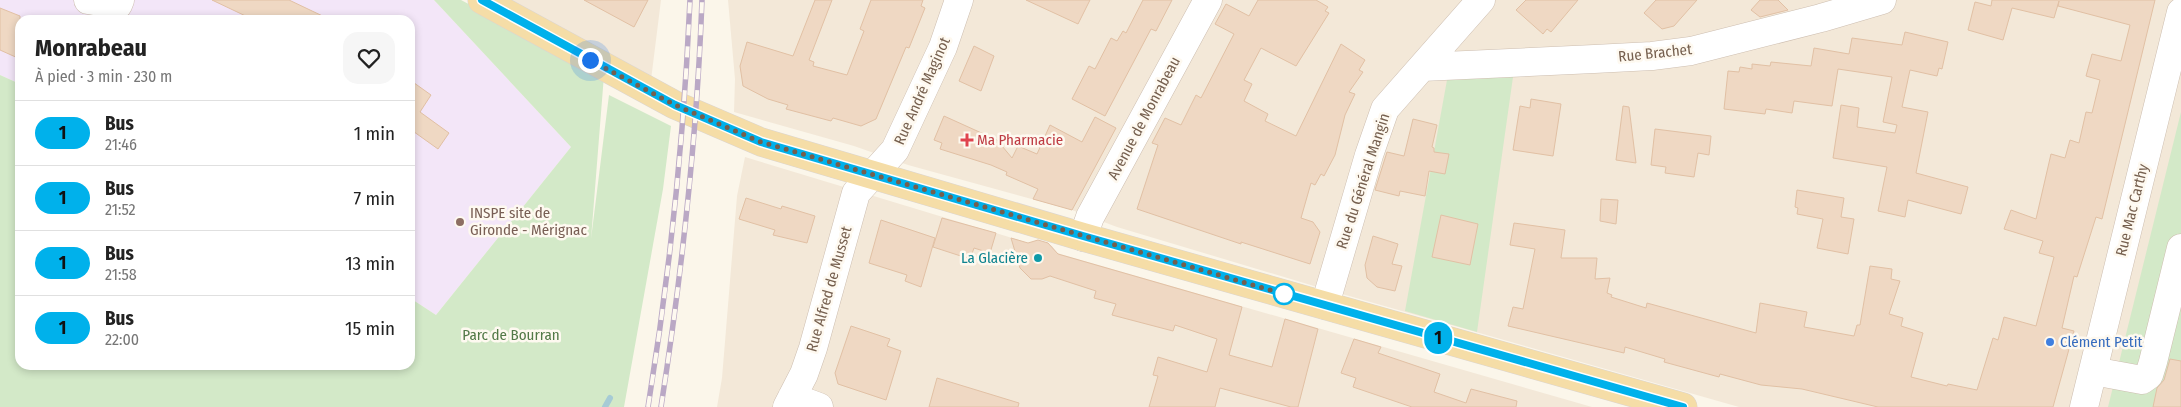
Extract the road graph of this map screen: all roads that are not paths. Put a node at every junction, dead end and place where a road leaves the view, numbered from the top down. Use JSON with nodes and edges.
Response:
{"nodes":[{"id":1,"x":88,"y":0,"type":"edge"},
{"id":2,"x":120,"y":0,"type":"edge"},
{"id":3,"x":482,"y":0,"type":"edge"},
{"id":4,"x":959,"y":0,"type":"edge"},
{"id":5,"x":1208,"y":0,"type":"edge"},
{"id":6,"x":1481,"y":0,"type":"edge"},
{"id":7,"x":1882,"y":0,"type":"edge"},
{"id":8,"x":2181,"y":12,"type":"edge"},
{"id":9,"x":1422,"y":67,"type":"junction"},
{"id":10,"x":873,"y":175,"type":"junction"},
{"id":11,"x":1083,"y":236,"type":"junction"},
{"id":12,"x":2181,"y":248,"type":"edge"},
{"id":13,"x":1325,"y":305,"type":"junction"},
{"id":14,"x":2093,"y":371,"type":"junction"},
{"id":15,"x":790,"y":402,"type":"edge"},
{"id":16,"x":819,"y":407,"type":"edge"},
{"id":17,"x":1682,"y":407,"type":"edge"},
{"id":18,"x":2084,"y":407,"type":"edge"}],
"edges":[{"from":1,"to":2,"type":"street"},
{"from":3,"to":10,"type":"main road"},
{"from":4,"to":10,"type":"street","name":"Rue André Maginot"},
{"from":5,"to":11,"type":"street","name":"Avenue de Monrabeau"},
{"from":6,"to":9,"type":"street","name":"Rue du Général Mangin"},
{"from":7,"to":9,"type":"street","name":"Rue Brachet"},
{"from":8,"to":14,"type":"street","name":"Rue Mac Carthy"},
{"from":9,"to":13,"type":"street","name":"Rue du Général Mangin"},
{"from":10,"to":11,"type":"main road"},
{"from":10,"to":15,"type":"street","name":"Rue Alfred de Musset"},
{"from":11,"to":13,"type":"main road"},
{"from":12,"to":14,"type":"street"},
{"from":13,"to":17,"type":"main road"},
{"from":14,"to":18,"type":"street","name":"Rue Mac Carthy"},
{"from":15,"to":16,"type":"street"}]}
